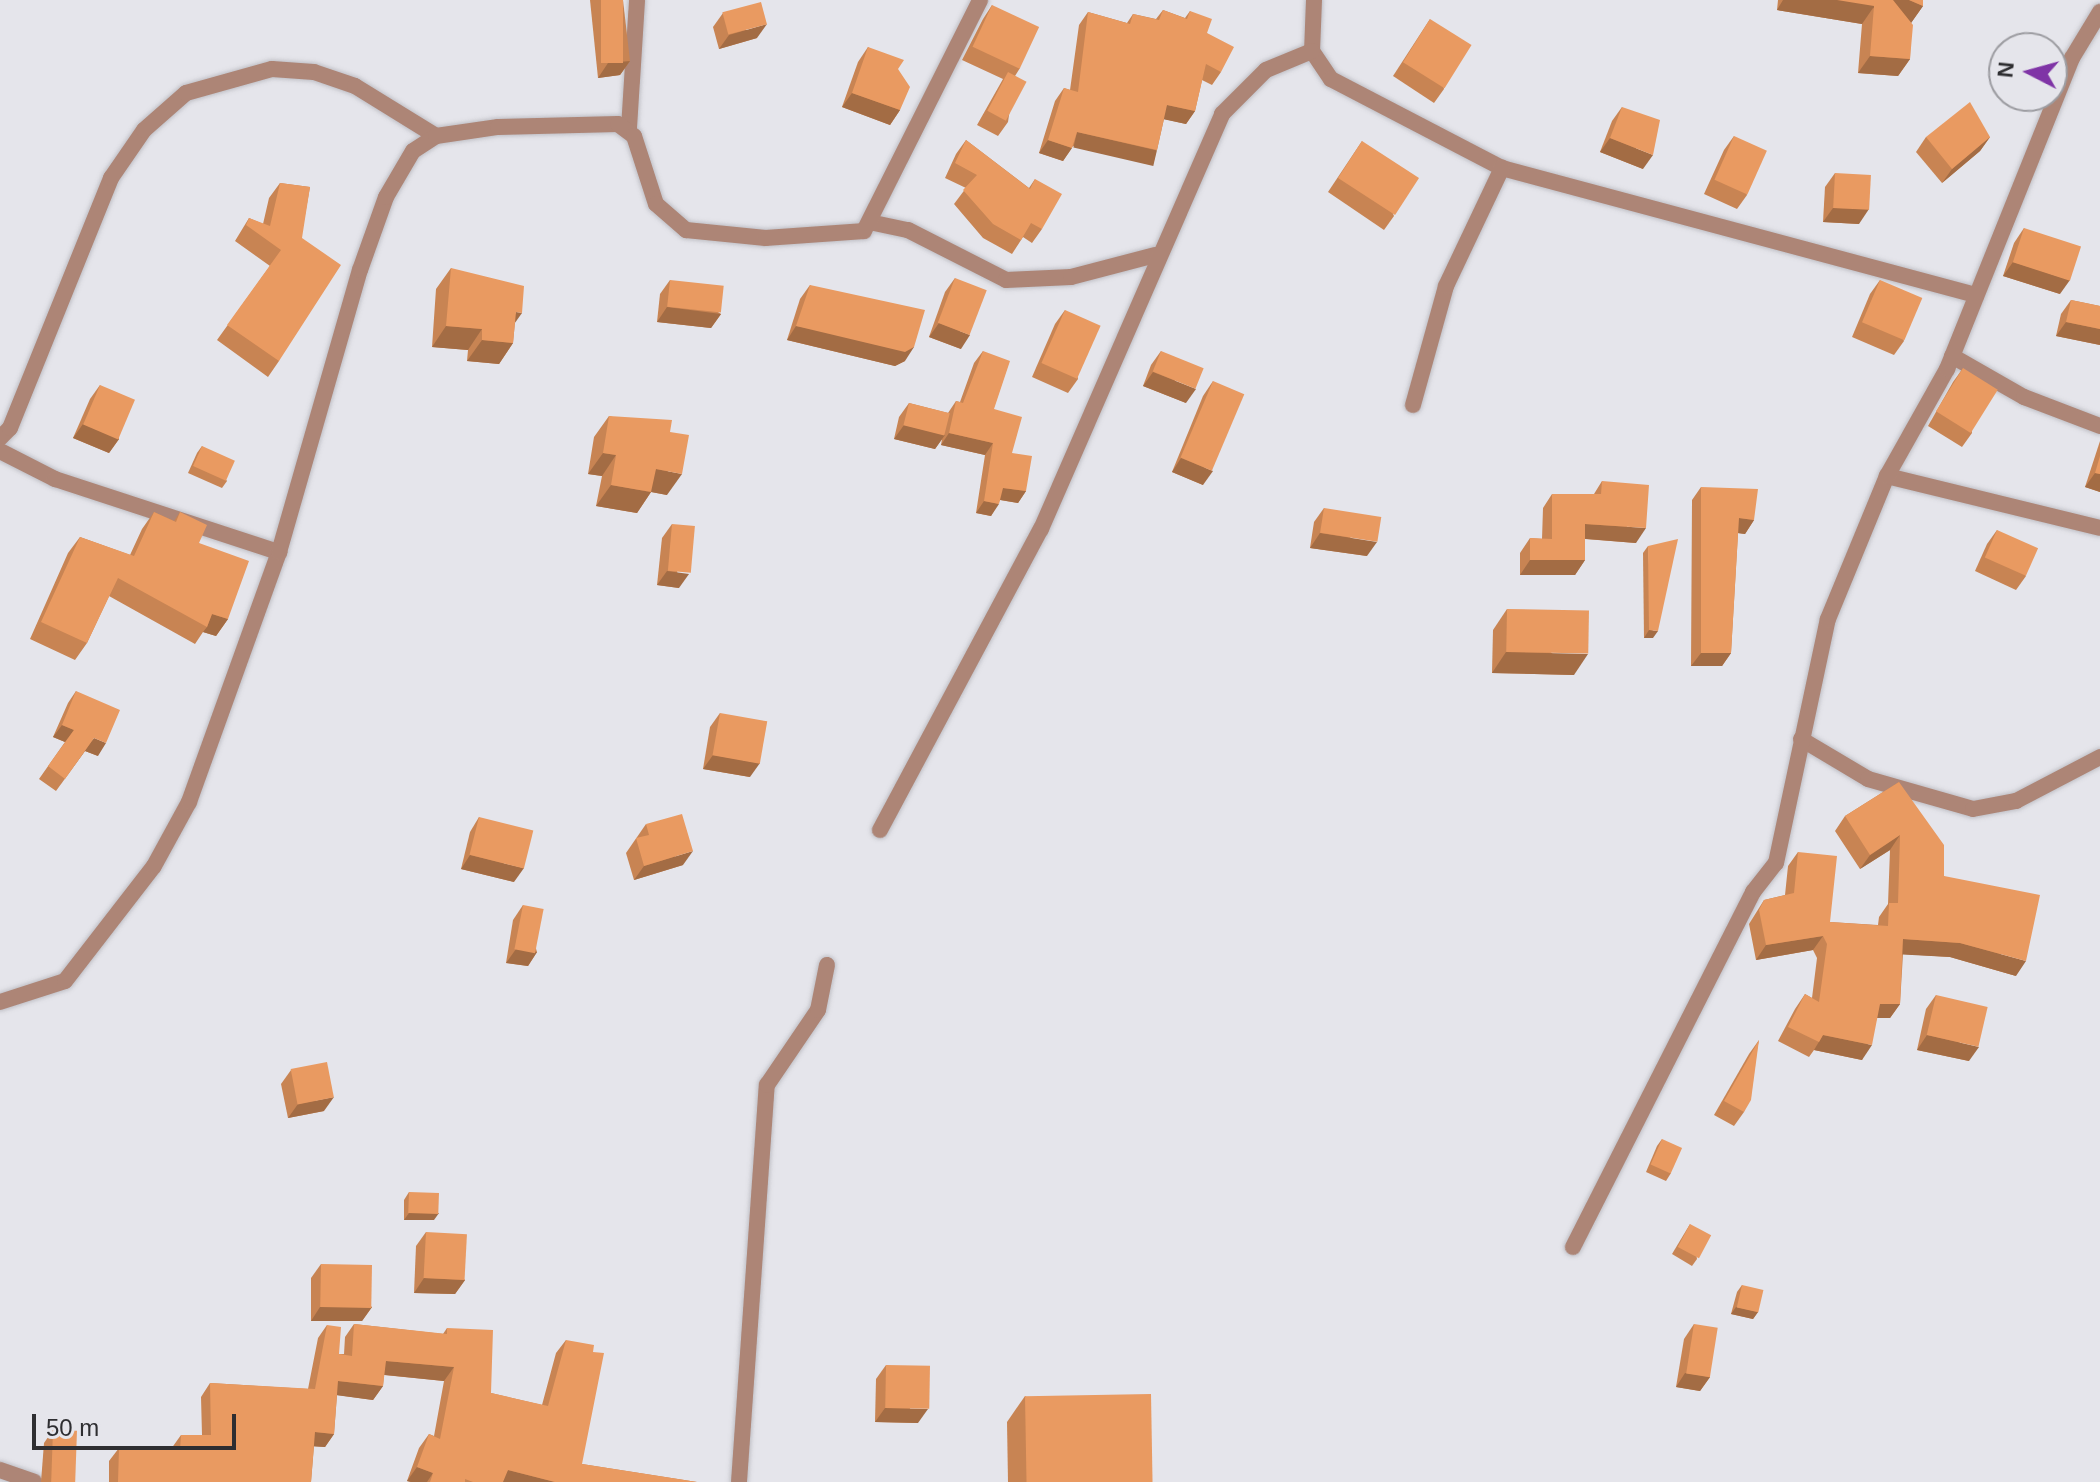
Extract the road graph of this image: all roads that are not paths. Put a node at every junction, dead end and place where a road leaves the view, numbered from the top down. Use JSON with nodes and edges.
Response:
{"nodes":[{"id":1,"x":637,"y":0,"type":"edge"},
{"id":2,"x":980,"y":0,"type":"edge"},
{"id":3,"x":1314,"y":0,"type":"edge"},
{"id":4,"x":2100,"y":12,"type":"edge"},
{"id":5,"x":1312,"y":51,"type":"junction"},
{"id":6,"x":629,"y":128,"type":"junction"},
{"id":7,"x":436,"y":136,"type":"junction"},
{"id":8,"x":1502,"y":168,"type":"junction"},
{"id":9,"x":874,"y":223,"type":"junction"},
{"id":10,"x":1155,"y":255,"type":"junction"},
{"id":11,"x":1976,"y":295,"type":"junction"},
{"id":12,"x":1952,"y":356,"type":"junction"},
{"id":13,"x":1413,"y":405,"type":"dead end"},
{"id":14,"x":2100,"y":426,"type":"edge"},
{"id":15,"x":0,"y":438,"type":"edge"},
{"id":16,"x":0,"y":451,"type":"edge"},
{"id":17,"x":1887,"y":476,"type":"junction"},
{"id":18,"x":2100,"y":528,"type":"edge"},
{"id":19,"x":279,"y":552,"type":"junction"},
{"id":20,"x":1801,"y":739,"type":"junction"},
{"id":21,"x":2100,"y":757,"type":"edge"},
{"id":22,"x":880,"y":830,"type":"dead end"},
{"id":23,"x":827,"y":965,"type":"dead end"},
{"id":24,"x":0,"y":1002,"type":"edge"},
{"id":25,"x":1573,"y":1247,"type":"dead end"},
{"id":26,"x":0,"y":1470,"type":"edge"},
{"id":27,"x":34,"y":1482,"type":"edge"},
{"id":28,"x":739,"y":1482,"type":"edge"}],
"edges":[{"from":1,"to":6,"type":"street"},
{"from":2,"to":9,"type":"street"},
{"from":3,"to":5,"type":"street"},
{"from":4,"to":11,"type":"street"},
{"from":5,"to":8,"type":"street"},
{"from":5,"to":10,"type":"street"},
{"from":6,"to":7,"type":"street"},
{"from":6,"to":9,"type":"street"},
{"from":7,"to":15,"type":"street"},
{"from":7,"to":19,"type":"street"},
{"from":8,"to":11,"type":"street"},
{"from":8,"to":13,"type":"street"},
{"from":9,"to":10,"type":"street"},
{"from":10,"to":22,"type":"street"},
{"from":11,"to":12,"type":"street"},
{"from":12,"to":14,"type":"street"},
{"from":12,"to":17,"type":"street"},
{"from":16,"to":19,"type":"street"},
{"from":17,"to":18,"type":"street"},
{"from":17,"to":20,"type":"street"},
{"from":19,"to":24,"type":"street"},
{"from":20,"to":21,"type":"street"},
{"from":20,"to":25,"type":"street"},
{"from":23,"to":28,"type":"street"},
{"from":26,"to":27,"type":"street"}]}
